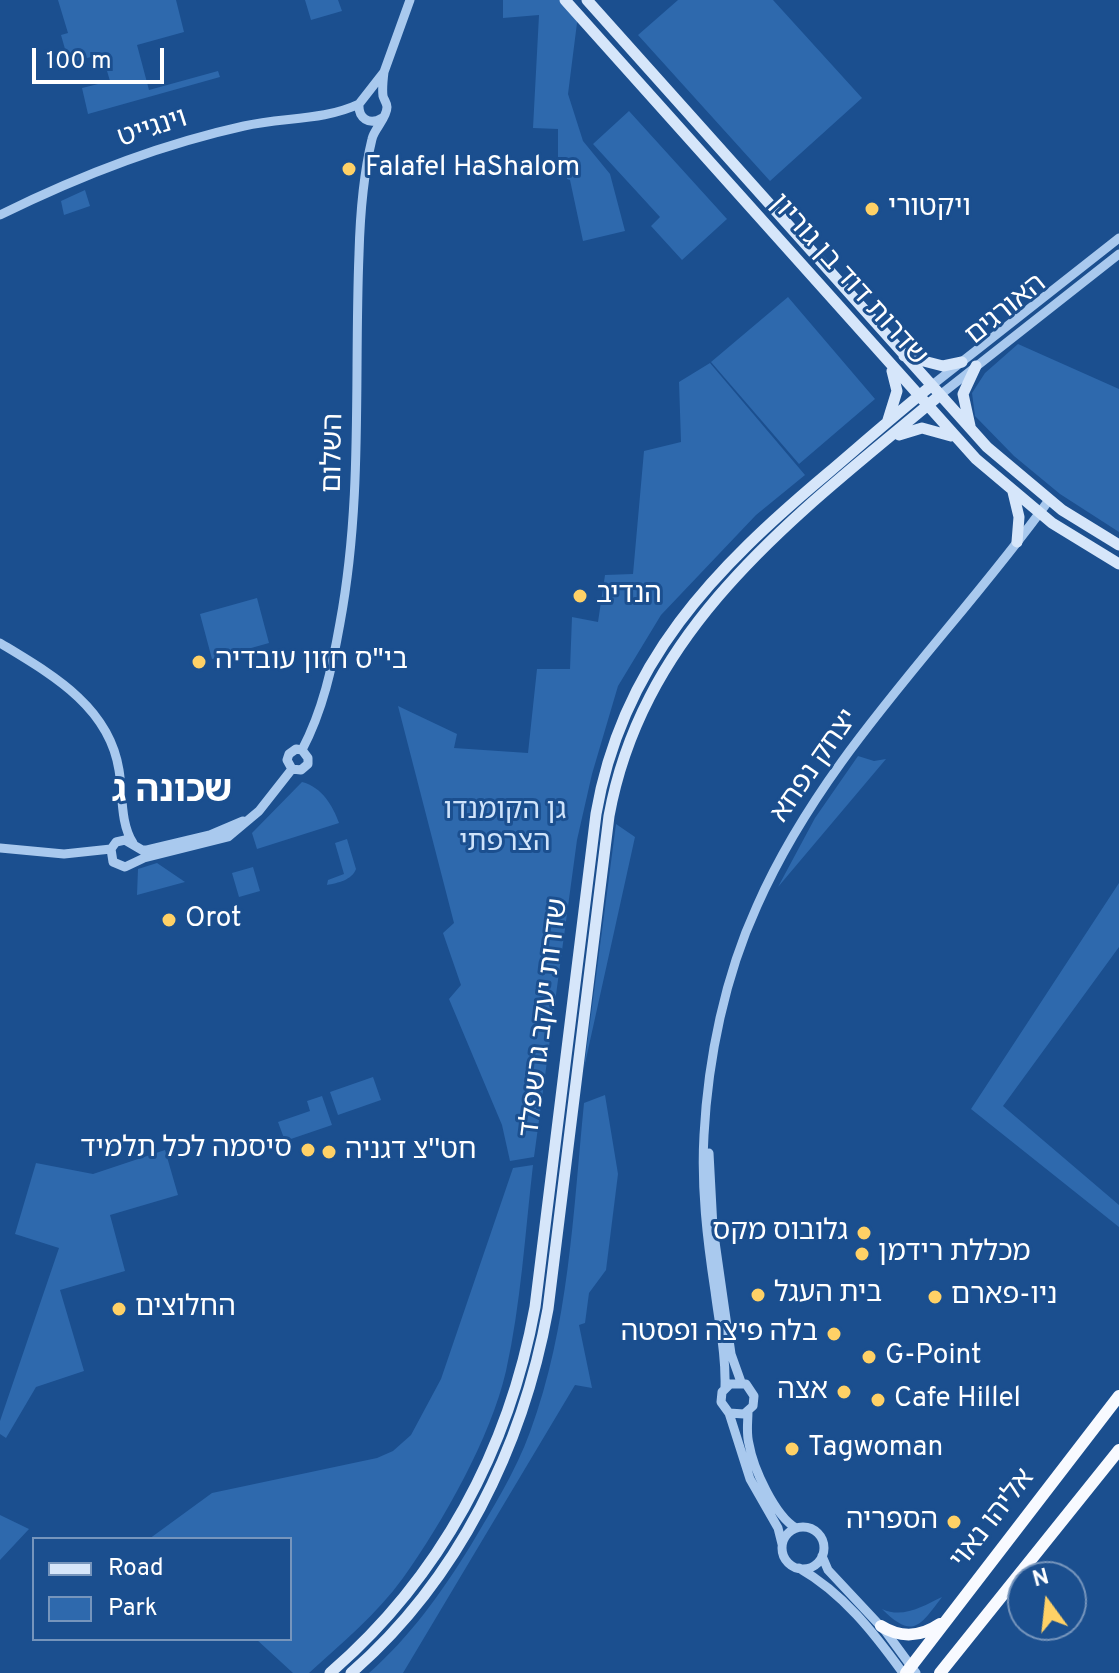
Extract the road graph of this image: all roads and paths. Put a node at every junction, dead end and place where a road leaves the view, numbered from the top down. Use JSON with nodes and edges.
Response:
{"nodes":[{"id":1,"x":410,"y":0,"type":"edge"},
{"id":2,"x":565,"y":0,"type":"edge"},
{"id":3,"x":587,"y":0,"type":"edge"},
{"id":4,"x":384,"y":72,"type":"junction"},
{"id":5,"x":384,"y":98,"type":"junction"},
{"id":6,"x":362,"y":100,"type":"junction"},
{"id":7,"x":328,"y":114,"type":"junction"},
{"id":8,"x":363,"y":118,"type":"junction"},
{"id":9,"x":382,"y":118,"type":"junction"},
{"id":10,"x":369,"y":149,"type":"junction"},
{"id":11,"x":0,"y":215,"type":"edge"},
{"id":12,"x":1119,"y":238,"type":"edge"},
{"id":13,"x":1119,"y":254,"type":"edge"},
{"id":14,"x":904,"y":356,"type":"junction"},
{"id":15,"x":962,"y":362,"type":"junction"},
{"id":16,"x":891,"y":366,"type":"junction"},
{"id":17,"x":976,"y":366,"type":"junction"},
{"id":18,"x":935,"y":391,"type":"junction"},
{"id":19,"x":918,"y":396,"type":"junction"},
{"id":20,"x":927,"y":406,"type":"junction"},
{"id":21,"x":886,"y":423,"type":"junction"},
{"id":22,"x":972,"y":431,"type":"junction"},
{"id":23,"x":955,"y":437,"type":"junction"},
{"id":24,"x":887,"y":440,"type":"junction"},
{"id":25,"x":1013,"y":492,"type":"junction"},
{"id":26,"x":1049,"y":500,"type":"junction"},
{"id":27,"x":1040,"y":513,"type":"junction"},
{"id":28,"x":1017,"y":542,"type":"junction"},
{"id":29,"x":1119,"y":545,"type":"edge"},
{"id":30,"x":1119,"y":564,"type":"edge"},
{"id":31,"x":0,"y":643,"type":"edge"},
{"id":32,"x":259,"y":811,"type":"junction"},
{"id":33,"x":125,"y":819,"type":"junction"},
{"id":34,"x":135,"y":845,"type":"junction"},
{"id":35,"x":114,"y":846,"type":"junction"},
{"id":36,"x":0,"y":848,"type":"edge"},
{"id":37,"x":79,"y":853,"type":"junction"},
{"id":38,"x":113,"y":862,"type":"junction"},
{"id":39,"x":134,"y":864,"type":"junction"},
{"id":40,"x":707,"y":1104,"type":"junction"},
{"id":41,"x":741,"y":1382,"type":"junction"},
{"id":42,"x":725,"y":1387,"type":"junction"},
{"id":43,"x":1119,"y":1396,"type":"edge"},
{"id":44,"x":748,"y":1411,"type":"junction"},
{"id":45,"x":729,"y":1413,"type":"junction"},
{"id":46,"x":1119,"y":1450,"type":"edge"},
{"id":47,"x":796,"y":1528,"type":"junction"},
{"id":48,"x":782,"y":1544,"type":"junction"},
{"id":49,"x":822,"y":1556,"type":"junction"},
{"id":50,"x":799,"y":1568,"type":"junction"},
{"id":51,"x":949,"y":1618,"type":"junction"},
{"id":52,"x":881,"y":1626,"type":"junction"},
{"id":53,"x":909,"y":1671,"type":"edge"},
{"id":54,"x":330,"y":1673,"type":"edge"},
{"id":55,"x":351,"y":1673,"type":"edge"},
{"id":56,"x":940,"y":1673,"type":"edge"}],
"edges":[{"from":1,"to":4,"type":"street"},
{"from":2,"to":16,"type":"main road","name":"שדרות דוד בן גוריון"},
{"from":3,"to":14,"type":"main road","name":"שדרות דוד בן גוריון"},
{"from":4,"to":5,"type":"street"},
{"from":4,"to":6,"type":"street"},
{"from":5,"to":6,"type":"street"},
{"from":5,"to":9,"type":"street"},
{"from":6,"to":7,"type":"street","name":"וינגייט"},
{"from":6,"to":8,"type":"street"},
{"from":7,"to":8,"type":"street","name":"וינגייט"},
{"from":7,"to":11,"type":"street","name":"וינגייט"},
{"from":8,"to":9,"type":"street"},
{"from":8,"to":10,"type":"street","name":"השלום"},
{"from":9,"to":10,"type":"street","name":"השלום"},
{"from":10,"to":32,"type":"street","name":"השלום"},
{"from":12,"to":15,"type":"street","name":"האורגים"},
{"from":13,"to":17,"type":"street","name":"האורגים"},
{"from":14,"to":15,"type":"main road"},
{"from":14,"to":18,"type":"main road","name":"שדרות דוד בן גוריון"},
{"from":15,"to":18,"type":"street","name":"האורגים"},
{"from":16,"to":19,"type":"main road","name":"שדרות דוד בן גוריון"},
{"from":16,"to":21,"type":"main road"},
{"from":17,"to":18,"type":"street","name":"האורגים"},
{"from":17,"to":22,"type":"main road"},
{"from":18,"to":19,"type":"main road","name":"שדרות יעקב גרשפלד"},
{"from":18,"to":20,"type":"main road","name":"האורגים"},
{"from":18,"to":22,"type":"main road","name":"שדרות דוד בן גוריון"},
{"from":19,"to":20,"type":"main road","name":"שדרות דוד בן גוריון"},
{"from":19,"to":21,"type":"main road","name":"שדרות יעקב גרשפלד"},
{"from":20,"to":23,"type":"main road","name":"שדרות דוד בן גוריון"},
{"from":20,"to":24,"type":"main road","name":"שדרות יעקב גרשפלד"},
{"from":21,"to":54,"type":"main road","name":"שדרות יעקב גרשפלד"},
{"from":22,"to":26,"type":"main road","name":"שדרות דוד בן גוריון"},
{"from":23,"to":24,"type":"main road"},
{"from":23,"to":25,"type":"main road","name":"שדרות דוד בן גוריון"},
{"from":24,"to":55,"type":"main road","name":"שדרות יעקב גרשפלד"},
{"from":25,"to":27,"type":"main road","name":"שדרות דוד בן גוריון"},
{"from":25,"to":28,"type":"main road"},
{"from":26,"to":27,"type":"street","name":"יצחק נפחא"},
{"from":26,"to":29,"type":"main road","name":"שדרות דוד בן גוריון"},
{"from":27,"to":28,"type":"street","name":"יצחק נפחא"},
{"from":27,"to":30,"type":"main road","name":"שדרות דוד בן גוריון"},
{"from":28,"to":40,"type":"street","name":"יצחק נפחא"},
{"from":31,"to":33,"type":"street"},
{"from":32,"to":34,"type":"street"},
{"from":32,"to":39,"type":"street"},
{"from":33,"to":34,"type":"street"},
{"from":33,"to":35,"type":"street"},
{"from":34,"to":35,"type":"street"},
{"from":34,"to":39,"type":"street"},
{"from":35,"to":37,"type":"street"},
{"from":35,"to":38,"type":"street"},
{"from":36,"to":37,"type":"street"},
{"from":37,"to":38,"type":"street"},
{"from":38,"to":39,"type":"street"},
{"from":40,"to":41,"type":"street","name":"יצחק נפחא"},
{"from":40,"to":42,"type":"street","name":"יצחק נפחא"},
{"from":41,"to":42,"type":"street"},
{"from":41,"to":44,"type":"street"},
{"from":42,"to":45,"type":"street"},
{"from":43,"to":51,"type":"highway","name":"אליהו נאוי"},
{"from":44,"to":45,"type":"street"},
{"from":44,"to":47,"type":"street"},
{"from":45,"to":48,"type":"street"},
{"from":46,"to":56,"type":"highway","name":"אליהו נאוי"},
{"from":47,"to":48,"type":"street"},
{"from":47,"to":49,"type":"street"},
{"from":48,"to":50,"type":"street"},
{"from":49,"to":50,"type":"street"},
{"from":49,"to":52,"type":"street"},
{"from":50,"to":53,"type":"street"},
{"from":51,"to":52,"type":"highway"},
{"from":51,"to":53,"type":"highway","name":"אליהו נאוי"},
{"from":52,"to":53,"type":"street"}]}
